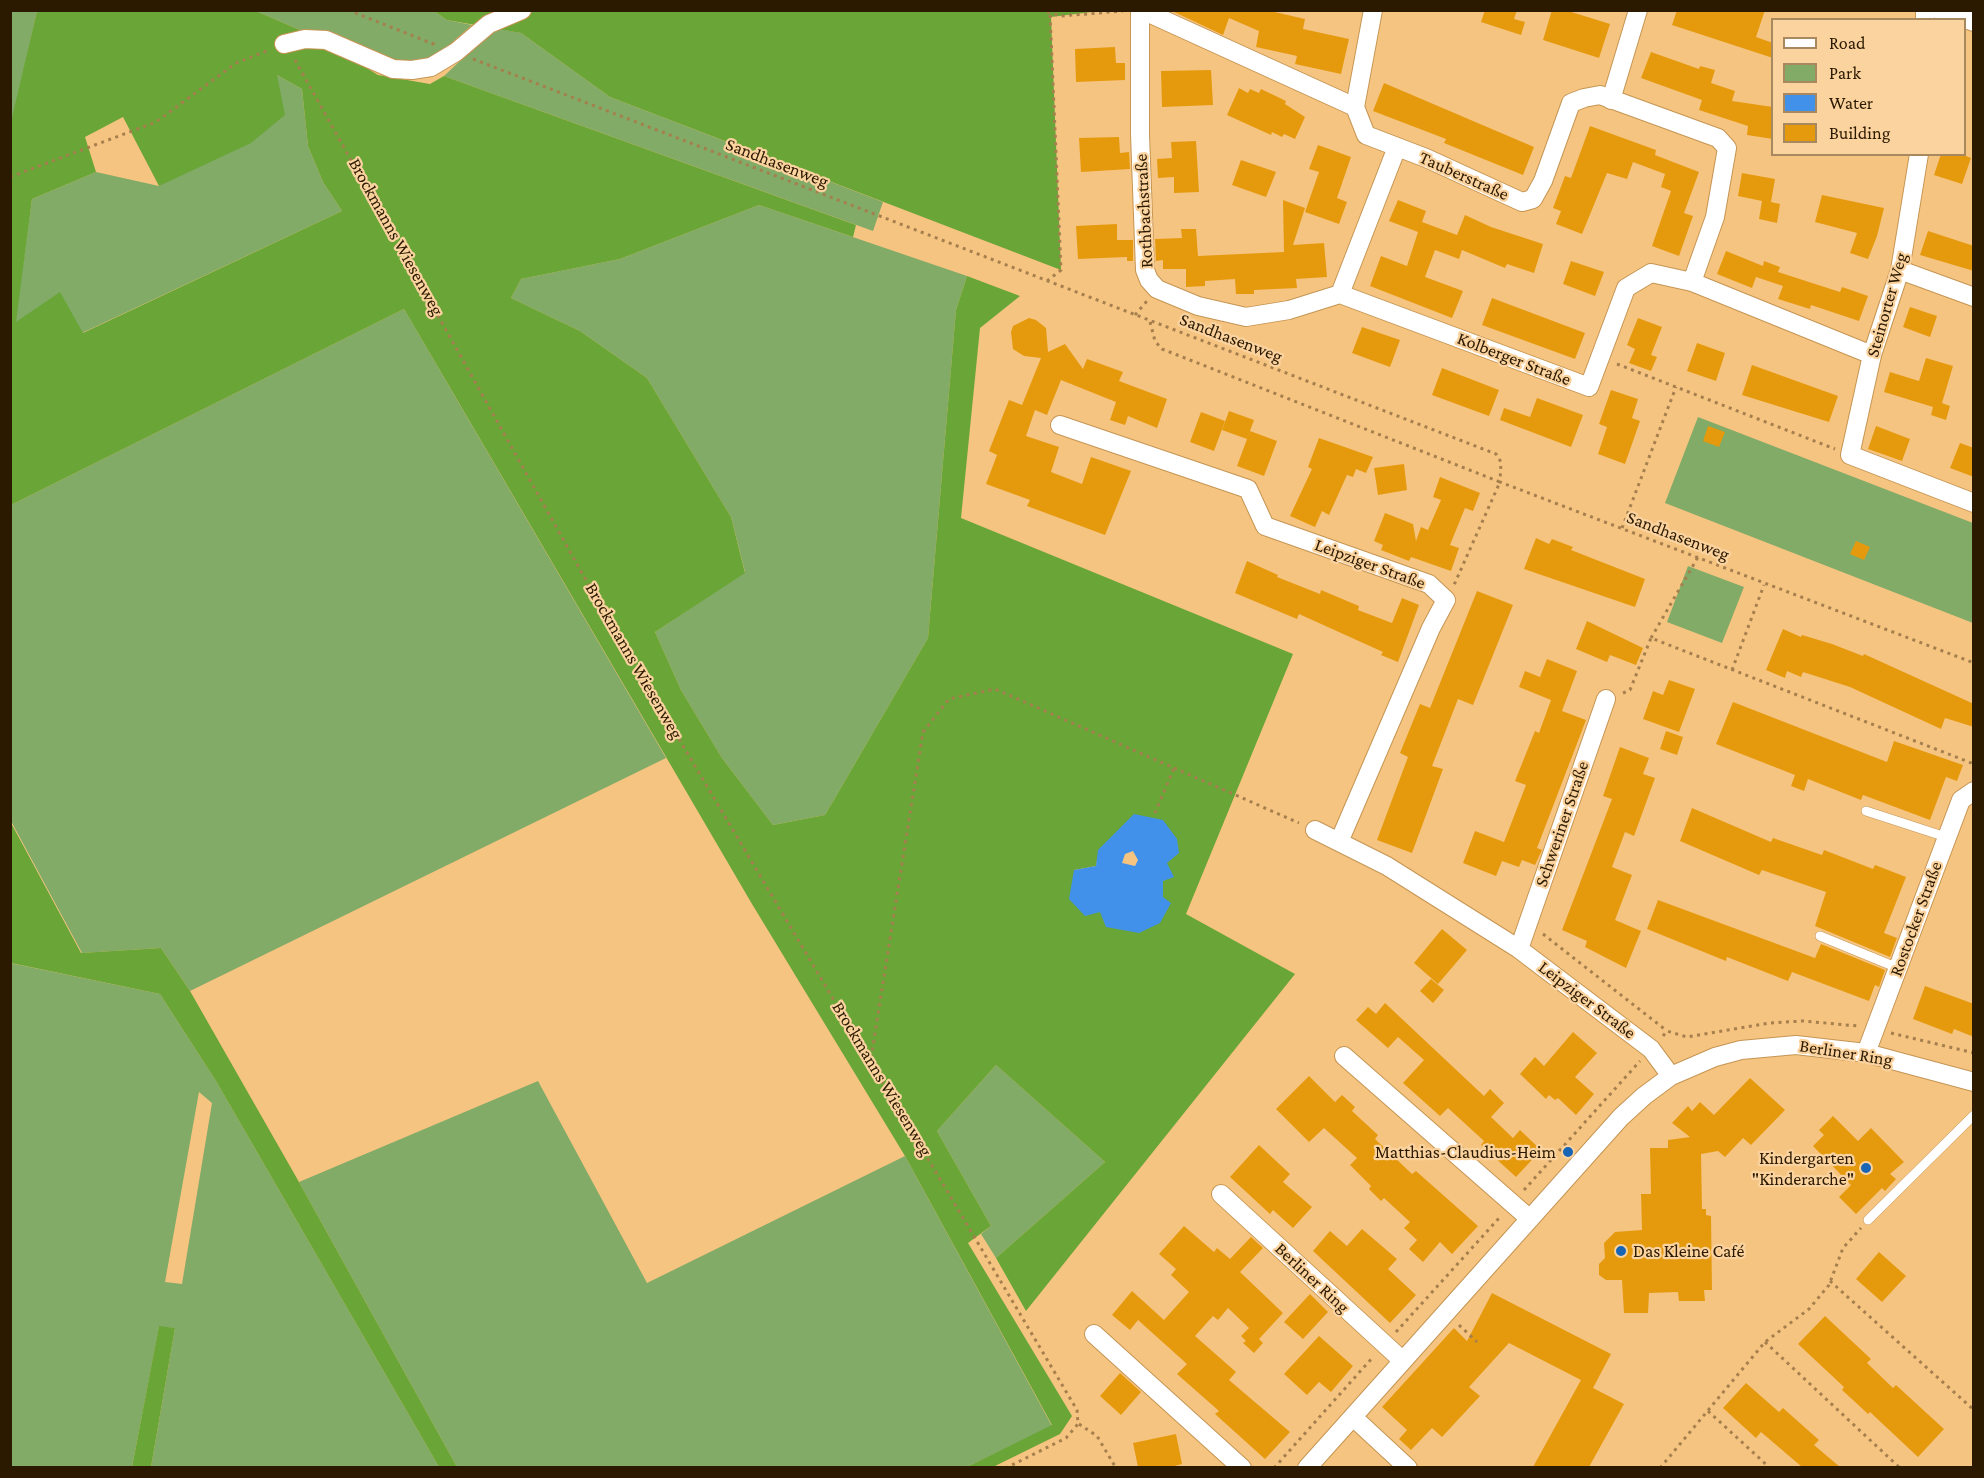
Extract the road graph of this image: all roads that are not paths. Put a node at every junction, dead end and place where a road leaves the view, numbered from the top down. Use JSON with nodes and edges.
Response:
{"nodes":[{"id":1,"x":522,"y":10,"type":"edge"},
{"id":2,"x":1141,"y":10,"type":"edge"},
{"id":3,"x":1373,"y":10,"type":"edge"},
{"id":4,"x":1638,"y":10,"type":"edge"},
{"id":5,"x":1939,"y":10,"type":"edge"},
{"id":6,"x":1962,"y":18,"type":"edge"},
{"id":7,"x":284,"y":44,"type":"road end"},
{"id":8,"x":1611,"y":100,"type":"junction"},
{"id":9,"x":1355,"y":107,"type":"junction"},
{"id":10,"x":1397,"y":147,"type":"junction"},
{"id":11,"x":1919,"y":156,"type":"edge"},
{"id":12,"x":1900,"y":270,"type":"junction"},
{"id":13,"x":1692,"y":282,"type":"junction"},
{"id":14,"x":1340,"y":294,"type":"junction"},
{"id":15,"x":1974,"y":297,"type":"edge"},
{"id":16,"x":1872,"y":355,"type":"junction"},
{"id":17,"x":1060,"y":424,"type":"dead end"},
{"id":18,"x":1974,"y":503,"type":"edge"},
{"id":19,"x":1606,"y":699,"type":"road end"},
{"id":20,"x":1974,"y":791,"type":"edge"},
{"id":21,"x":1866,"y":811,"type":"dead end"},
{"id":22,"x":1315,"y":830,"type":"road end"},
{"id":23,"x":1946,"y":837,"type":"junction"},
{"id":24,"x":1339,"y":842,"type":"junction"},
{"id":25,"x":1820,"y":936,"type":"dead end"},
{"id":26,"x":1519,"y":949,"type":"junction"},
{"id":27,"x":1898,"y":968,"type":"junction"},
{"id":28,"x":1866,"y":1053,"type":"junction"},
{"id":29,"x":1344,"y":1056,"type":"dead end"},
{"id":30,"x":1671,"y":1076,"type":"junction"},
{"id":31,"x":1974,"y":1082,"type":"edge"},
{"id":32,"x":1974,"y":1115,"type":"edge"},
{"id":33,"x":1221,"y":1194,"type":"dead end"},
{"id":34,"x":1530,"y":1219,"type":"junction"},
{"id":35,"x":1868,"y":1220,"type":"road end"},
{"id":36,"x":1094,"y":1334,"type":"dead end"},
{"id":37,"x":1403,"y":1361,"type":"junction"},
{"id":38,"x":1353,"y":1417,"type":"junction"},
{"id":39,"x":1242,"y":1467,"type":"edge"},
{"id":40,"x":1308,"y":1467,"type":"edge"},
{"id":41,"x":1408,"y":1467,"type":"edge"}],
"edges":[{"from":1,"to":7,"type":"street"},
{"from":2,"to":9,"type":"street","name":"Rothbachstraße"},
{"from":2,"to":14,"type":"street","name":"Rothbachstraße"},
{"from":3,"to":9,"type":"street"},
{"from":4,"to":8,"type":"street"},
{"from":5,"to":6,"type":"street"},
{"from":8,"to":10,"type":"street","name":"Tauberstraße"},
{"from":8,"to":13,"type":"street","name":"Tauberstraße"},
{"from":9,"to":10,"type":"street","name":"Tauberstraße"},
{"from":10,"to":14,"type":"street"},
{"from":11,"to":12,"type":"street","name":"Steinorter Weg"},
{"from":12,"to":15,"type":"street"},
{"from":12,"to":16,"type":"street","name":"Steinorter Weg"},
{"from":13,"to":14,"type":"street","name":"Kolberger Straße"},
{"from":13,"to":16,"type":"street","name":"Kolberger Straße"},
{"from":16,"to":18,"type":"street","name":"Steinorter Weg"},
{"from":17,"to":24,"type":"street","name":"Leipziger Straße"},
{"from":19,"to":26,"type":"street","name":"Schweriner Straße"},
{"from":20,"to":23,"type":"street","name":"Rostocker Straße"},
{"from":21,"to":23,"type":"lane"},
{"from":22,"to":24,"type":"street","name":"Leipziger Straße"},
{"from":23,"to":27,"type":"street","name":"Rostocker Straße"},
{"from":24,"to":26,"type":"street","name":"Leipziger Straße"},
{"from":25,"to":27,"type":"lane"},
{"from":26,"to":30,"type":"street","name":"Leipziger Straße"},
{"from":27,"to":28,"type":"street","name":"Rostocker Straße"},
{"from":28,"to":30,"type":"street","name":"Berliner Ring"},
{"from":28,"to":31,"type":"street","name":"Berliner Ring"},
{"from":29,"to":34,"type":"street"},
{"from":30,"to":34,"type":"street","name":"Berliner Ring"},
{"from":32,"to":35,"type":"lane"},
{"from":33,"to":37,"type":"street","name":"Berliner Ring"},
{"from":34,"to":37,"type":"street","name":"Berliner Ring"},
{"from":36,"to":39,"type":"street"},
{"from":37,"to":38,"type":"street","name":"Berliner Ring"},
{"from":38,"to":40,"type":"street","name":"Berliner Ring"},
{"from":38,"to":41,"type":"street"}]}
